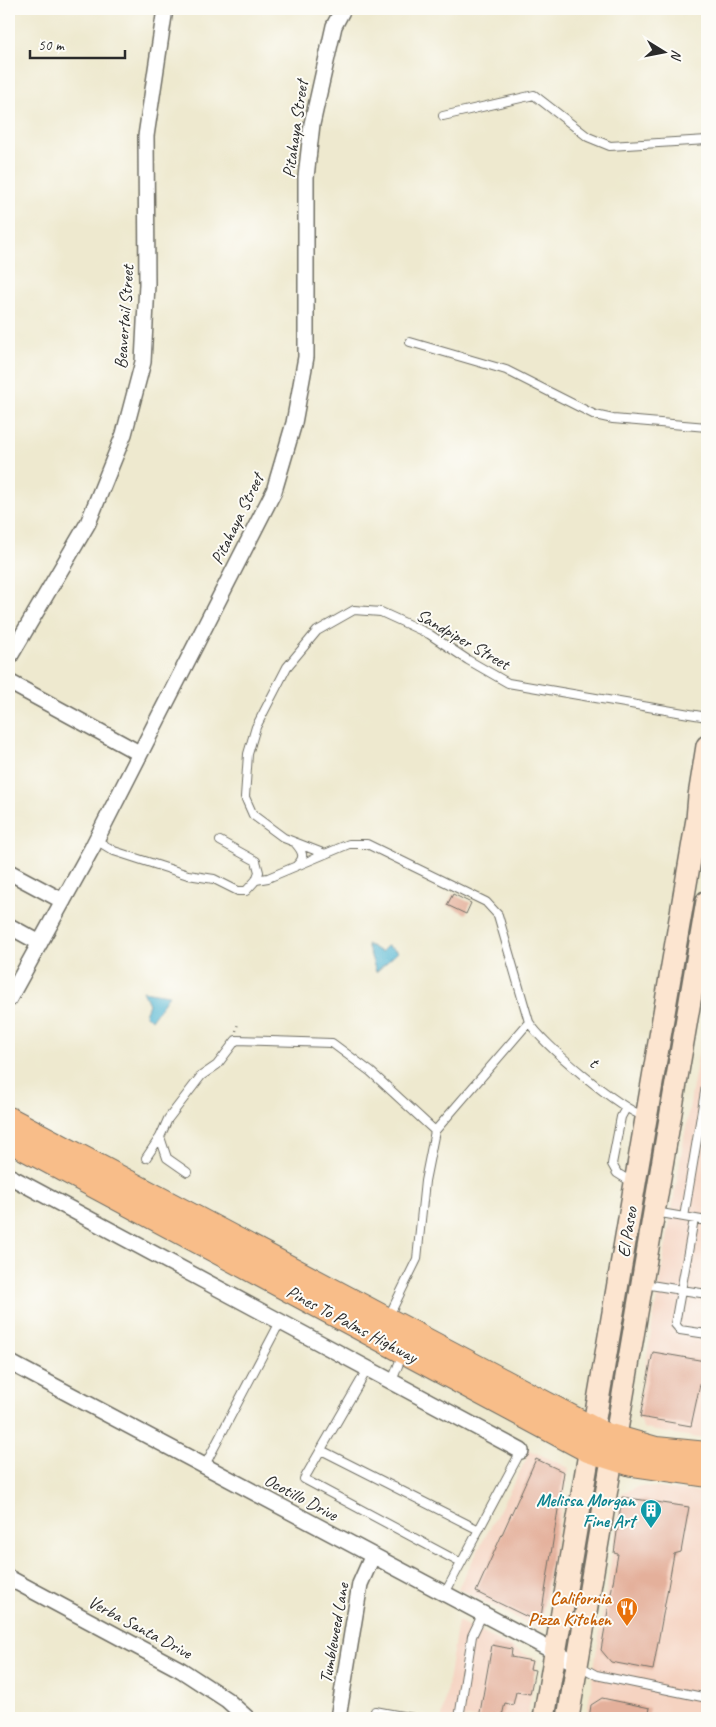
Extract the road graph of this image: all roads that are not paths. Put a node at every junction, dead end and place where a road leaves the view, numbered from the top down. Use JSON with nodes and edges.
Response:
{"nodes":[{"id":1,"x":165,"y":9,"type":"edge"},
{"id":2,"x":343,"y":9,"type":"edge"},
{"id":3,"x":443,"y":116,"type":"dead end"},
{"id":4,"x":707,"y":140,"type":"edge"},
{"id":5,"x":410,"y":342,"type":"dead end"},
{"id":6,"x":707,"y":427,"type":"edge"},
{"id":7,"x":9,"y":658,"type":"edge"},
{"id":8,"x":9,"y":682,"type":"edge"},
{"id":9,"x":707,"y":717,"type":"edge"},
{"id":10,"x":707,"y":746,"type":"edge"},
{"id":11,"x":139,"y":752,"type":"junction"},
{"id":12,"x":702,"y":820,"type":"edge"},
{"id":13,"x":96,"y":840,"type":"junction"},
{"id":14,"x":220,"y":841,"type":"dead end"},
{"id":15,"x":296,"y":844,"type":"junction"},
{"id":16,"x":325,"y":854,"type":"junction"},
{"id":17,"x":297,"y":866,"type":"junction"},
{"id":18,"x":9,"y":872,"type":"edge"},
{"id":19,"x":256,"y":880,"type":"junction"},
{"id":20,"x":684,"y":894,"type":"junction"},
{"id":21,"x":63,"y":901,"type":"junction"},
{"id":22,"x":707,"y":901,"type":"edge"},
{"id":23,"x":9,"y":926,"type":"edge"},
{"id":24,"x":40,"y":943,"type":"junction"},
{"id":25,"x":697,"y":959,"type":"junction"},
{"id":26,"x":9,"y":999,"type":"edge"},
{"id":27,"x":529,"y":1022,"type":"junction"},
{"id":28,"x":707,"y":1080,"type":"edge"},
{"id":29,"x":706,"y":1091,"type":"edge"},
{"id":30,"x":626,"y":1108,"type":"junction"},
{"id":31,"x":646,"y":1116,"type":"junction"},
{"id":32,"x":9,"y":1119,"type":"edge"},
{"id":33,"x":435,"y":1131,"type":"junction"},
{"id":34,"x":160,"y":1137,"type":"junction"},
{"id":35,"x":9,"y":1140,"type":"edge"},
{"id":36,"x":146,"y":1158,"type":"dead end"},
{"id":37,"x":187,"y":1172,"type":"dead end"},
{"id":38,"x":9,"y":1176,"type":"edge"},
{"id":39,"x":635,"y":1184,"type":"junction"},
{"id":40,"x":655,"y":1210,"type":"junction"},
{"id":41,"x":684,"y":1218,"type":"junction"},
{"id":42,"x":694,"y":1219,"type":"junction"},
{"id":43,"x":707,"y":1221,"type":"edge"},
{"id":44,"x":627,"y":1231,"type":"junction"},
{"id":45,"x":642,"y":1284,"type":"junction"},
{"id":46,"x":680,"y":1290,"type":"junction"},
{"id":47,"x":707,"y":1294,"type":"edge"},
{"id":48,"x":280,"y":1322,"type":"junction"},
{"id":49,"x":382,"y":1328,"type":"junction"},
{"id":50,"x":707,"y":1334,"type":"edge"},
{"id":51,"x":404,"y":1351,"type":"junction"},
{"id":52,"x":9,"y":1362,"type":"edge"},
{"id":53,"x":368,"y":1368,"type":"junction"},
{"id":54,"x":392,"y":1381,"type":"junction"},
{"id":55,"x":604,"y":1444,"type":"junction"},
{"id":56,"x":321,"y":1450,"type":"junction"},
{"id":57,"x":521,"y":1451,"type":"joint"},
{"id":58,"x":707,"y":1454,"type":"edge"},
{"id":59,"x":204,"y":1467,"type":"junction"},
{"id":60,"x":707,"y":1475,"type":"edge"},
{"id":61,"x":479,"y":1530,"type":"junction"},
{"id":62,"x":372,"y":1557,"type":"junction"},
{"id":63,"x":461,"y":1563,"type":"junction"},
{"id":64,"x":9,"y":1578,"type":"edge"},
{"id":65,"x":444,"y":1594,"type":"junction"},
{"id":66,"x":482,"y":1614,"type":"junction"},
{"id":67,"x":555,"y":1653,"type":"junction"},
{"id":68,"x":577,"y":1664,"type":"junction"},
{"id":69,"x":707,"y":1698,"type":"edge"},
{"id":70,"x":247,"y":1718,"type":"edge"},
{"id":71,"x":338,"y":1718,"type":"edge"},
{"id":72,"x":374,"y":1718,"type":"edge"},
{"id":73,"x":413,"y":1718,"type":"edge"},
{"id":74,"x":459,"y":1718,"type":"edge"},
{"id":75,"x":544,"y":1718,"type":"edge"},
{"id":76,"x":568,"y":1718,"type":"edge"}],
"edges":[{"from":1,"to":7,"type":"street","name":"Beavertail Street"},
{"from":2,"to":11,"type":"street","name":"Pitahaya Street"},
{"from":3,"to":4,"type":"lane"},
{"from":5,"to":6,"type":"lane"},
{"from":8,"to":11,"type":"street"},
{"from":9,"to":15,"type":"lane","name":"Sandpiper Street"},
{"from":10,"to":12,"type":"street","name":"El Paseo"},
{"from":11,"to":13,"type":"street","name":"Pitahaya Street"},
{"from":12,"to":20,"type":"street","name":"El Paseo"},
{"from":13,"to":19,"type":"lane"},
{"from":13,"to":21,"type":"street","name":"Pitahaya Street"},
{"from":14,"to":19,"type":"lane"},
{"from":15,"to":16,"type":"lane","name":"Sandpiper Street"},
{"from":15,"to":17,"type":"lane"},
{"from":16,"to":17,"type":"lane"},
{"from":16,"to":27,"type":"lane"},
{"from":17,"to":19,"type":"lane"},
{"from":18,"to":21,"type":"street"},
{"from":20,"to":25,"type":"street"},
{"from":20,"to":31,"type":"street","name":"El Paseo"},
{"from":21,"to":24,"type":"street","name":"Pitahaya Street"},
{"from":22,"to":25,"type":"street","name":"El Paseo"},
{"from":23,"to":24,"type":"street"},
{"from":24,"to":26,"type":"street","name":"Pitahaya Street"},
{"from":25,"to":40,"type":"street","name":"El Paseo"},
{"from":27,"to":30,"type":"lane","name":"t"},
{"from":27,"to":33,"type":"lane"},
{"from":28,"to":29,"type":"lane"},
{"from":29,"to":41,"type":"lane"},
{"from":30,"to":31,"type":"lane","name":"t"},
{"from":30,"to":39,"type":"lane"},
{"from":31,"to":39,"type":"street","name":"El Paseo"},
{"from":31,"to":40,"type":"street"},
{"from":32,"to":49,"type":"main road","name":"Pines To Palms Highway"},
{"from":33,"to":34,"type":"lane"},
{"from":33,"to":49,"type":"lane"},
{"from":34,"to":36,"type":"lane"},
{"from":34,"to":37,"type":"lane"},
{"from":35,"to":49,"type":"main road","name":"Pines To Palms Highway"},
{"from":38,"to":48,"type":"street"},
{"from":39,"to":44,"type":"street","name":"El Paseo"},
{"from":40,"to":41,"type":"lane"},
{"from":40,"to":44,"type":"street"},
{"from":40,"to":45,"type":"street","name":"El Paseo"},
{"from":41,"to":42,"type":"lane"},
{"from":42,"to":43,"type":"lane"},
{"from":42,"to":46,"type":"lane"},
{"from":44,"to":55,"type":"street","name":"El Paseo"},
{"from":45,"to":46,"type":"lane"},
{"from":45,"to":55,"type":"street","name":"El Paseo"},
{"from":46,"to":47,"type":"lane"},
{"from":46,"to":50,"type":"lane"},
{"from":48,"to":53,"type":"street"},
{"from":48,"to":59,"type":"lane"},
{"from":49,"to":51,"type":"main road","name":"Pines To Palms Highway"},
{"from":49,"to":55,"type":"main road","name":"Pines To Palms Highway"},
{"from":51,"to":54,"type":"lane"},
{"from":51,"to":55,"type":"main road","name":"Pines To Palms Highway"},
{"from":52,"to":59,"type":"street","name":"Ocotillo Drive"},
{"from":53,"to":54,"type":"street"},
{"from":53,"to":56,"type":"lane"},
{"from":54,"to":57,"type":"street"},
{"from":55,"to":58,"type":"main road","name":"Pines To Palms Highway"},
{"from":55,"to":60,"type":"main road","name":"Pines To Palms Highway"},
{"from":55,"to":67,"type":"street","name":"El Paseo"},
{"from":55,"to":68,"type":"street","name":"El Paseo"},
{"from":56,"to":61,"type":"lane"},
{"from":56,"to":63,"type":"lane"},
{"from":57,"to":61,"type":"lane"},
{"from":59,"to":62,"type":"street","name":"Ocotillo Drive"},
{"from":61,"to":63,"type":"lane"},
{"from":62,"to":65,"type":"street","name":"Ocotillo Drive"},
{"from":62,"to":71,"type":"street","name":"Tumbleweed Lane"},
{"from":63,"to":65,"type":"lane"},
{"from":64,"to":70,"type":"street","name":"Verba Santa Drive"},
{"from":65,"to":66,"type":"street","name":"Ocotillo Drive"},
{"from":66,"to":67,"type":"street","name":"Ocotillo Drive"},
{"from":66,"to":74,"type":"lane"},
{"from":67,"to":68,"type":"street","name":"Ocotillo Drive"},
{"from":67,"to":75,"type":"street","name":"El Paseo"},
{"from":68,"to":69,"type":"lane"},
{"from":68,"to":76,"type":"street","name":"El Paseo"},
{"from":72,"to":73,"type":"lane"}]}
